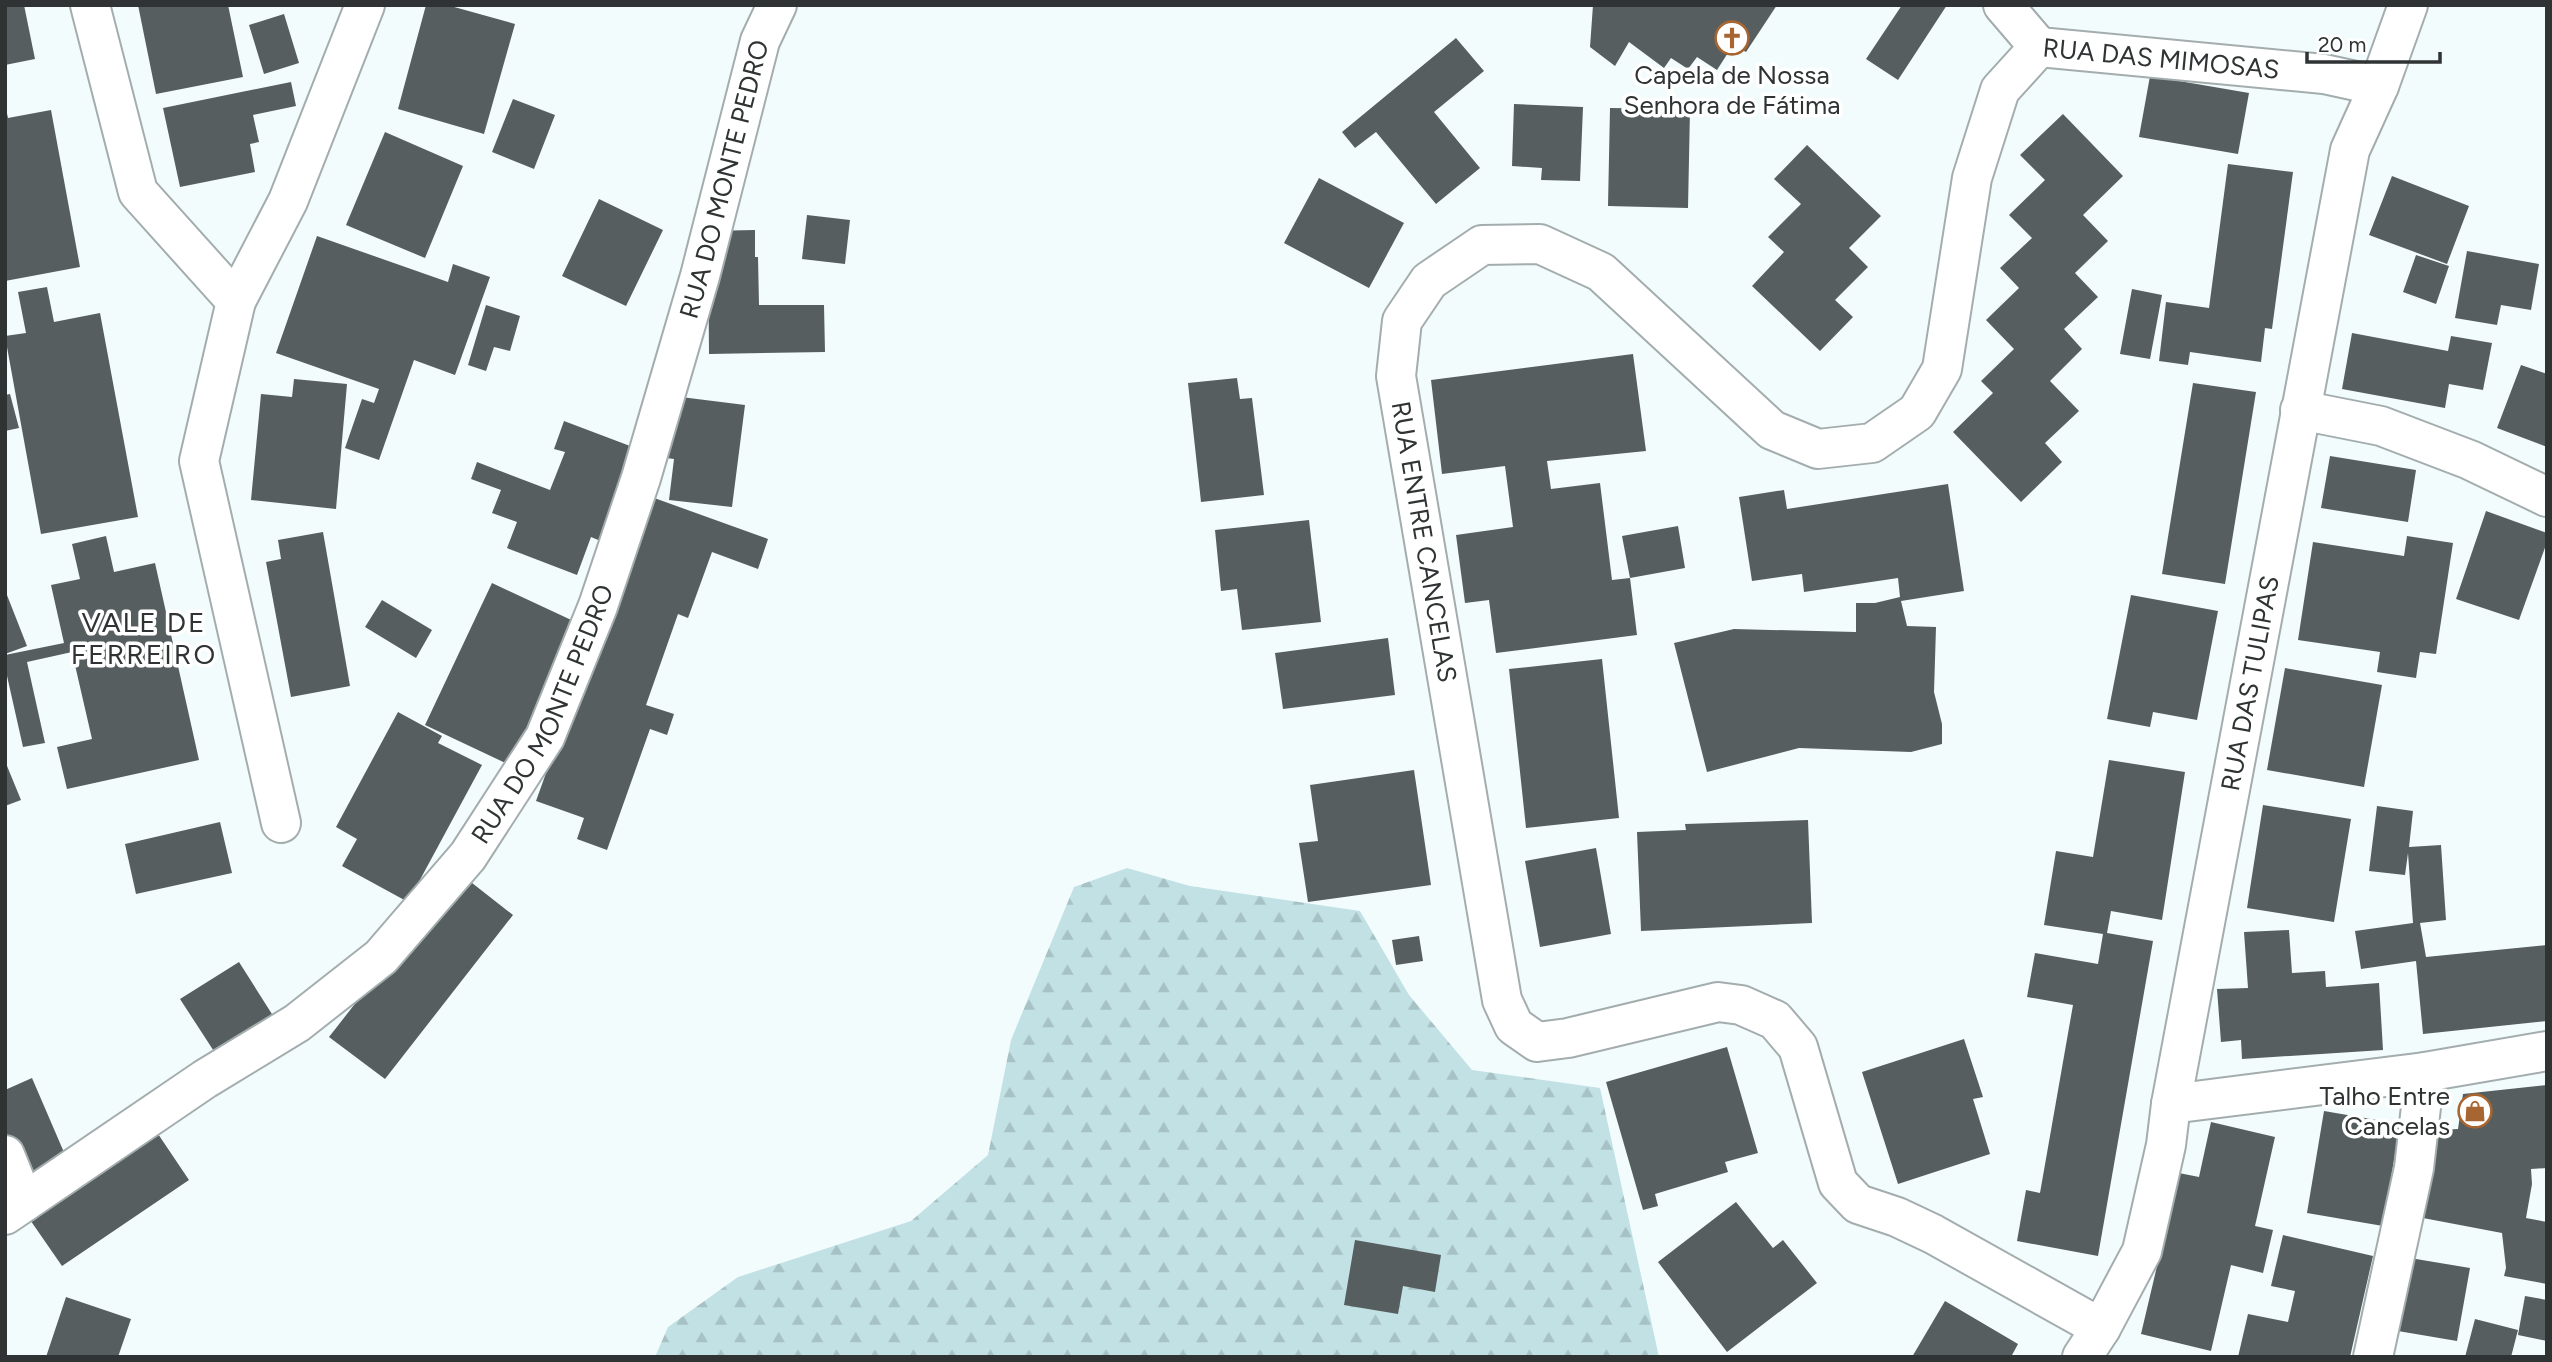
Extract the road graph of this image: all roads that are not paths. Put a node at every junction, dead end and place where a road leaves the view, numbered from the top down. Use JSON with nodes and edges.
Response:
{"nodes":[{"id":1,"x":90,"y":5,"type":"edge"},
{"id":2,"x":365,"y":5,"type":"edge"},
{"id":3,"x":777,"y":5,"type":"edge"},
{"id":4,"x":2003,"y":5,"type":"edge"},
{"id":5,"x":2408,"y":5,"type":"edge"},
{"id":6,"x":2039,"y":47,"type":"junction"},
{"id":7,"x":2379,"y":86,"type":"junction"},
{"id":8,"x":236,"y":302,"type":"junction"},
{"id":9,"x":2300,"y":410,"type":"junction"},
{"id":10,"x":2547,"y":497,"type":"edge"},
{"id":11,"x":281,"y":823,"type":"dead end"},
{"id":12,"x":2547,"y":1051,"type":"edge"},
{"id":13,"x":2425,"y":1072,"type":"junction"},
{"id":14,"x":2171,"y":1104,"type":"junction"},
{"id":15,"x":5,"y":1155,"type":"edge"},
{"id":16,"x":14,"y":1208,"type":"edge"},
{"id":17,"x":2091,"y":1342,"type":"edge"},
{"id":18,"x":2373,"y":1357,"type":"edge"}],
"edges":[{"from":1,"to":8,"type":"street"},
{"from":2,"to":8,"type":"street"},
{"from":3,"to":16,"type":"street","name":"RUA DO MONTE PEDRO"},
{"from":4,"to":6,"type":"street","name":"RUA DAS MIMOSAS"},
{"from":5,"to":7,"type":"street","name":"RUA DAS TULIPAS"},
{"from":6,"to":7,"type":"street","name":"RUA DAS MIMOSAS"},
{"from":6,"to":17,"type":"street","name":"RUA ENTRE CANCELAS"},
{"from":7,"to":9,"type":"street","name":"RUA DAS TULIPAS"},
{"from":8,"to":11,"type":"street"},
{"from":9,"to":10,"type":"street"},
{"from":9,"to":14,"type":"street","name":"RUA DAS TULIPAS"},
{"from":12,"to":13,"type":"street"},
{"from":13,"to":14,"type":"street"},
{"from":13,"to":18,"type":"street"},
{"from":14,"to":17,"type":"street","name":"RUA DAS TULIPAS"},
{"from":15,"to":16,"type":"street"}]}
